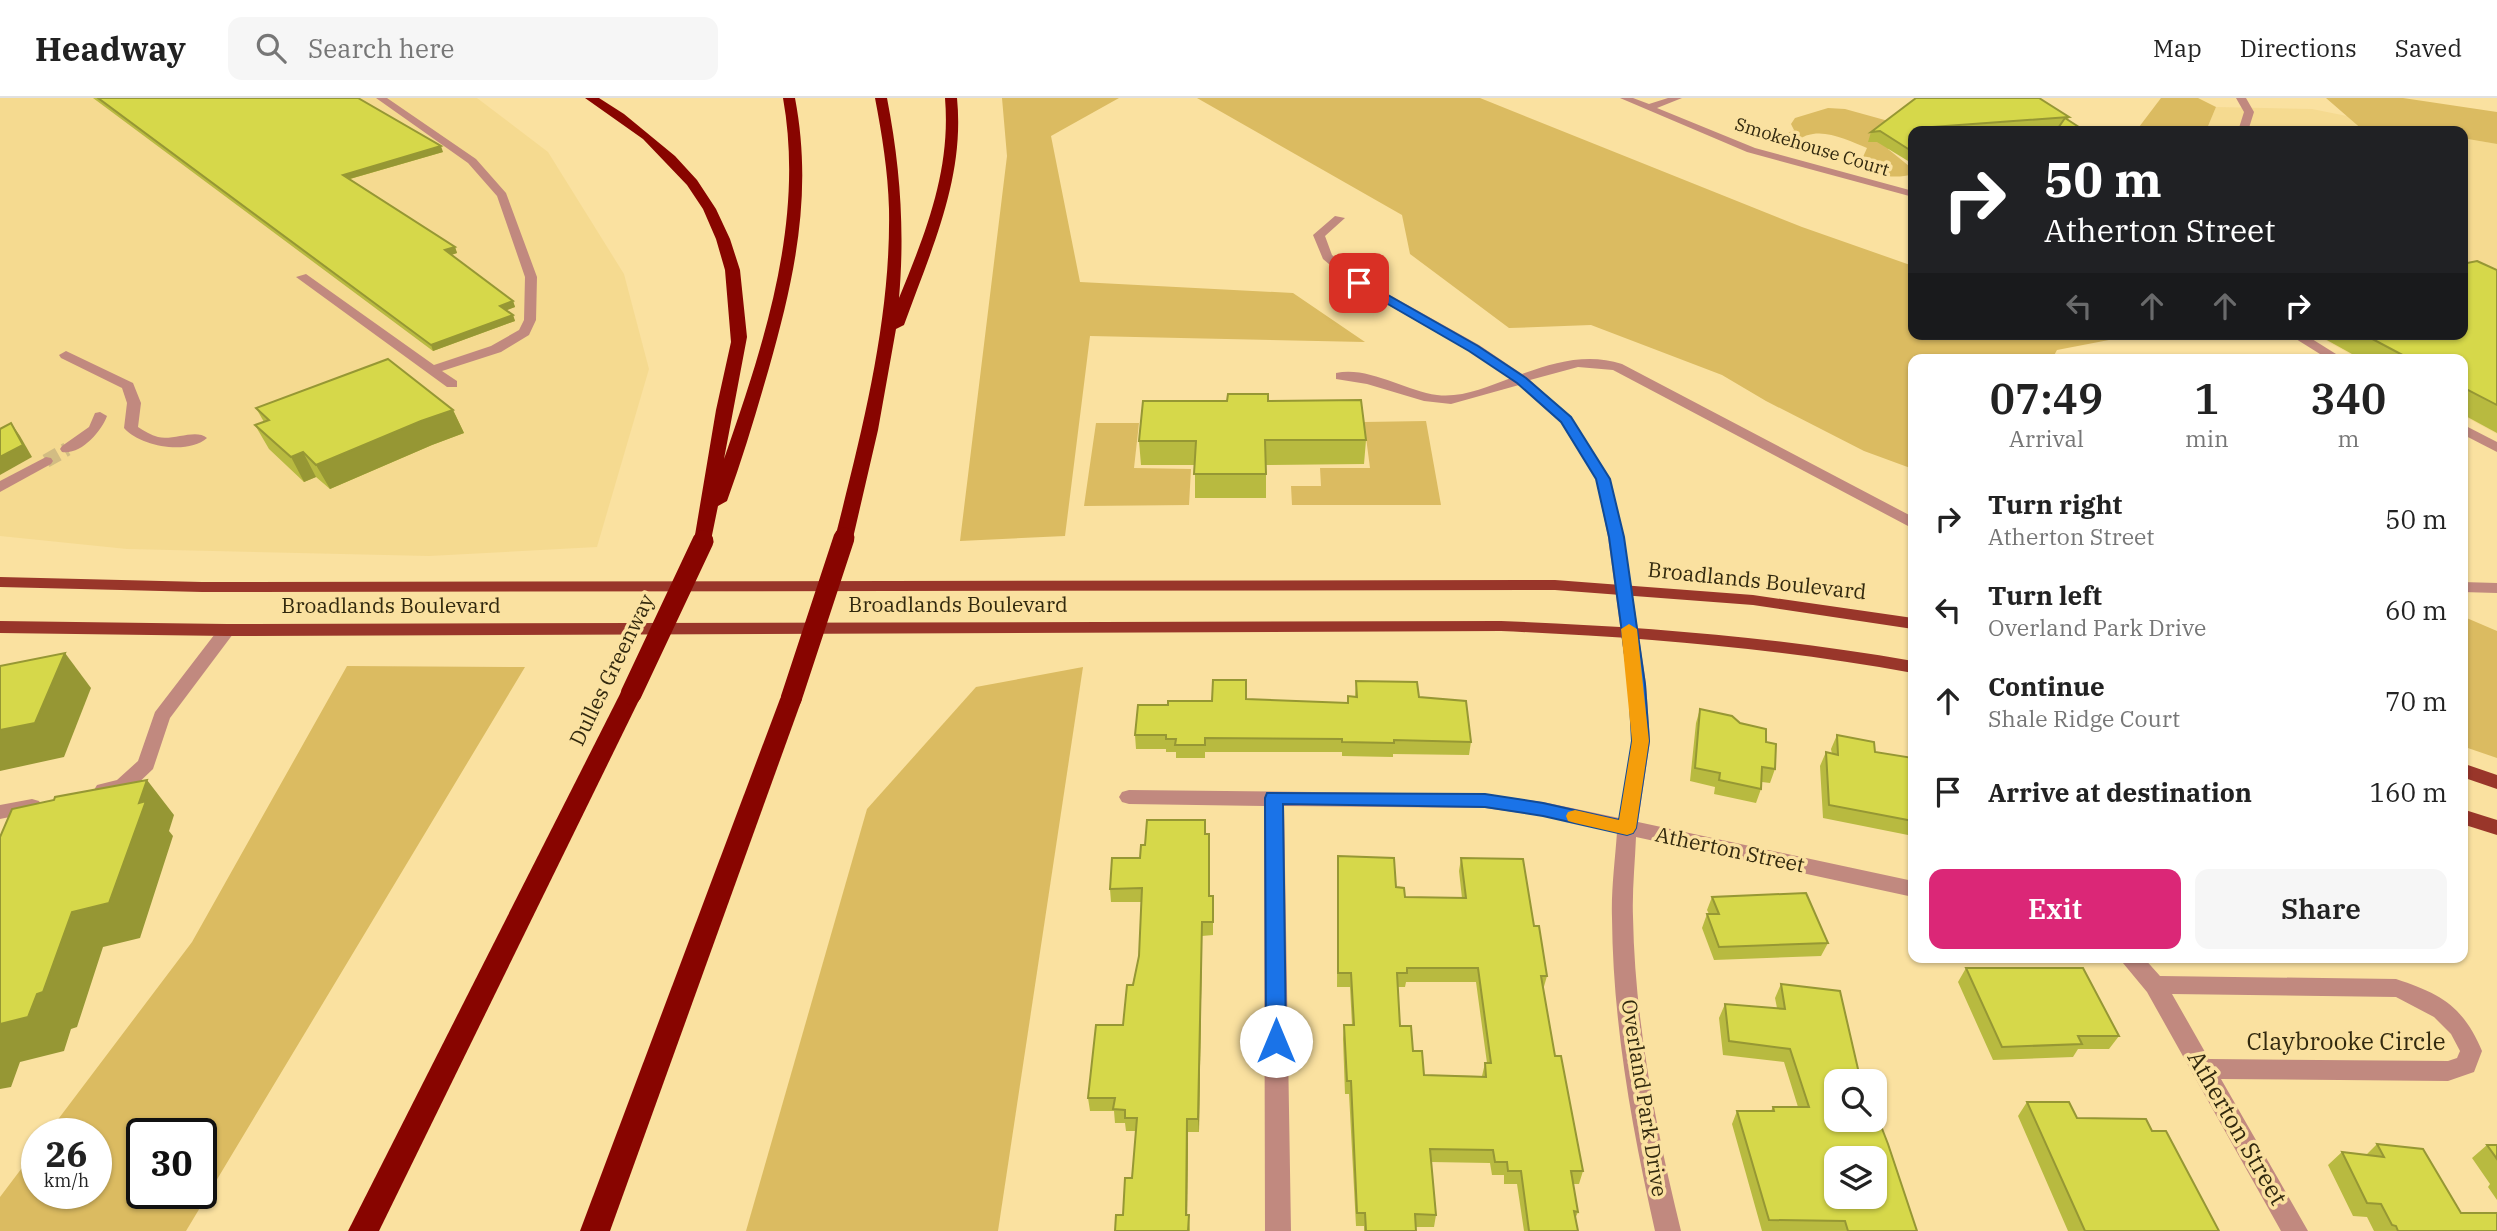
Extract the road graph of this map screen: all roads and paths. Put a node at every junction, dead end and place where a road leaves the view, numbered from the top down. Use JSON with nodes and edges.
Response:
{"nodes":[{"id":1,"x":381,"y":98,"type":"edge"},
{"id":2,"x":591,"y":98,"type":"edge"},
{"id":3,"x":789,"y":98,"type":"edge"},
{"id":4,"x":881,"y":98,"type":"edge"},
{"id":5,"x":951,"y":98,"type":"edge"},
{"id":6,"x":1625,"y":98,"type":"edge"},
{"id":7,"x":1677,"y":98,"type":"edge"},
{"id":8,"x":2241,"y":98,"type":"edge"},
{"id":9,"x":1647,"y":108,"type":"junction"},
{"id":10,"x":2245,"y":126,"type":"edge"},
{"id":11,"x":1908,"y":193,"type":"edge"},
{"id":12,"x":1339,"y":218,"type":"dead end"},
{"id":13,"x":302,"y":278,"type":"dead end"},
{"id":14,"x":2305,"y":340,"type":"edge"},
{"id":15,"x":2329,"y":354,"type":"edge"},
{"id":16,"x":66,"y":355,"type":"dead end"},
{"id":17,"x":884,"y":356,"type":"junction"},
{"id":18,"x":432,"y":370,"type":"junction"},
{"id":19,"x":1341,"y":376,"type":"dead end"},
{"id":20,"x":1522,"y":380,"type":"junction"},
{"id":21,"x":452,"y":384,"type":"dead end"},
{"id":22,"x":100,"y":416,"type":"dead end"},
{"id":23,"x":2468,"y":431,"type":"edge"},
{"id":24,"x":200,"y":438,"type":"dead end"},
{"id":25,"x":2497,"y":448,"type":"edge"},
{"id":26,"x":67,"y":449,"type":"tunnel mouth"},
{"id":27,"x":46,"y":461,"type":"tunnel mouth"},
{"id":28,"x":0,"y":487,"type":"edge"},
{"id":29,"x":1908,"y":520,"type":"edge"},
{"id":30,"x":703,"y":541,"type":"junction"},
{"id":31,"x":0,"y":582,"type":"edge"},
{"id":32,"x":2468,"y":587,"type":"edge"},
{"id":33,"x":2497,"y":588,"type":"edge"},
{"id":34,"x":1623,"y":590,"type":"junction"},
{"id":35,"x":1908,"y":623,"type":"edge"},
{"id":36,"x":0,"y":627,"type":"edge"},
{"id":37,"x":227,"y":630,"type":"junction"},
{"id":38,"x":1629,"y":631,"type":"junction"},
{"id":39,"x":1908,"y":666,"type":"edge"},
{"id":40,"x":2468,"y":772,"type":"edge"},
{"id":41,"x":2497,"y":782,"type":"edge"},
{"id":42,"x":86,"y":794,"type":"edge"},
{"id":43,"x":1129,"y":797,"type":"dead end"},
{"id":44,"x":1274,"y":798,"type":"junction"},
{"id":45,"x":49,"y":802,"type":"edge"},
{"id":46,"x":0,"y":812,"type":"edge"},
{"id":47,"x":2468,"y":818,"type":"edge"},
{"id":48,"x":1627,"y":828,"type":"junction"},
{"id":49,"x":2497,"y":828,"type":"edge"},
{"id":50,"x":1908,"y":888,"type":"edge"},
{"id":51,"x":2135,"y":963,"type":"edge"},
{"id":52,"x":2155,"y":985,"type":"junction"},
{"id":53,"x":2203,"y":1069,"type":"junction"},
{"id":54,"x":363,"y":1231,"type":"edge"},
{"id":55,"x":595,"y":1231,"type":"edge"},
{"id":56,"x":1278,"y":1231,"type":"edge"},
{"id":57,"x":1668,"y":1231,"type":"edge"},
{"id":58,"x":2295,"y":1231,"type":"edge"}],
"edges":[{"from":1,"to":18,"type":"street"},
{"from":2,"to":30,"type":"highway"},
{"from":3,"to":30,"type":"highway","name":"Dulles Greenway"},
{"from":4,"to":17,"type":"highway"},
{"from":5,"to":17,"type":"highway"},
{"from":6,"to":9,"type":"street","name":"Smokehouse Court"},
{"from":7,"to":9,"type":"street"},
{"from":8,"to":10,"type":"street"},
{"from":9,"to":11,"type":"street","name":"Smokehouse Court"},
{"from":12,"to":20,"type":"street","name":"Overland Park Drive"},
{"from":13,"to":18,"type":"street"},
{"from":14,"to":15,"type":"street"},
{"from":16,"to":24,"type":"street"},
{"from":17,"to":55,"type":"highway","bridge":true},
{"from":18,"to":21,"type":"street"},
{"from":19,"to":20,"type":"street"},
{"from":20,"to":29,"type":"street"},
{"from":20,"to":34,"type":"street","name":"Overland Park Drive"},
{"from":22,"to":26,"type":"street"},
{"from":23,"to":25,"type":"street"},
{"from":27,"to":28,"type":"street"},
{"from":30,"to":54,"type":"highway","name":"Dulles Greenway","bridge":true},
{"from":31,"to":34,"type":"main road","name":"Broadlands Boulevard"},
{"from":32,"to":33,"type":"street"},
{"from":34,"to":35,"type":"main road","name":"Broadlands Boulevard"},
{"from":34,"to":38,"type":"street","name":"Overland Park Drive"},
{"from":36,"to":37,"type":"main road","name":"Broadlands Boulevard"},
{"from":37,"to":38,"type":"main road","name":"Broadlands Boulevard"},
{"from":37,"to":42,"type":"street"},
{"from":38,"to":39,"type":"main road","name":"Broadlands Boulevard"},
{"from":38,"to":48,"type":"street","name":"Overland Park Drive"},
{"from":40,"to":41,"type":"main road"},
{"from":43,"to":44,"type":"street","name":"Atherton Street"},
{"from":44,"to":48,"type":"street","name":"Atherton Street"},
{"from":44,"to":56,"type":"street"},
{"from":45,"to":46,"type":"street"},
{"from":47,"to":49,"type":"main road"},
{"from":48,"to":50,"type":"street","name":"Atherton Street"},
{"from":48,"to":57,"type":"street","name":"Overland Park Drive"},
{"from":51,"to":52,"type":"street","name":"Atherton Street"},
{"from":52,"to":53,"type":"street","name":"Atherton Street"},
{"from":52,"to":53,"type":"street","name":"Claybrooke Circle"},
{"from":53,"to":58,"type":"street","name":"Atherton Street"}]}
